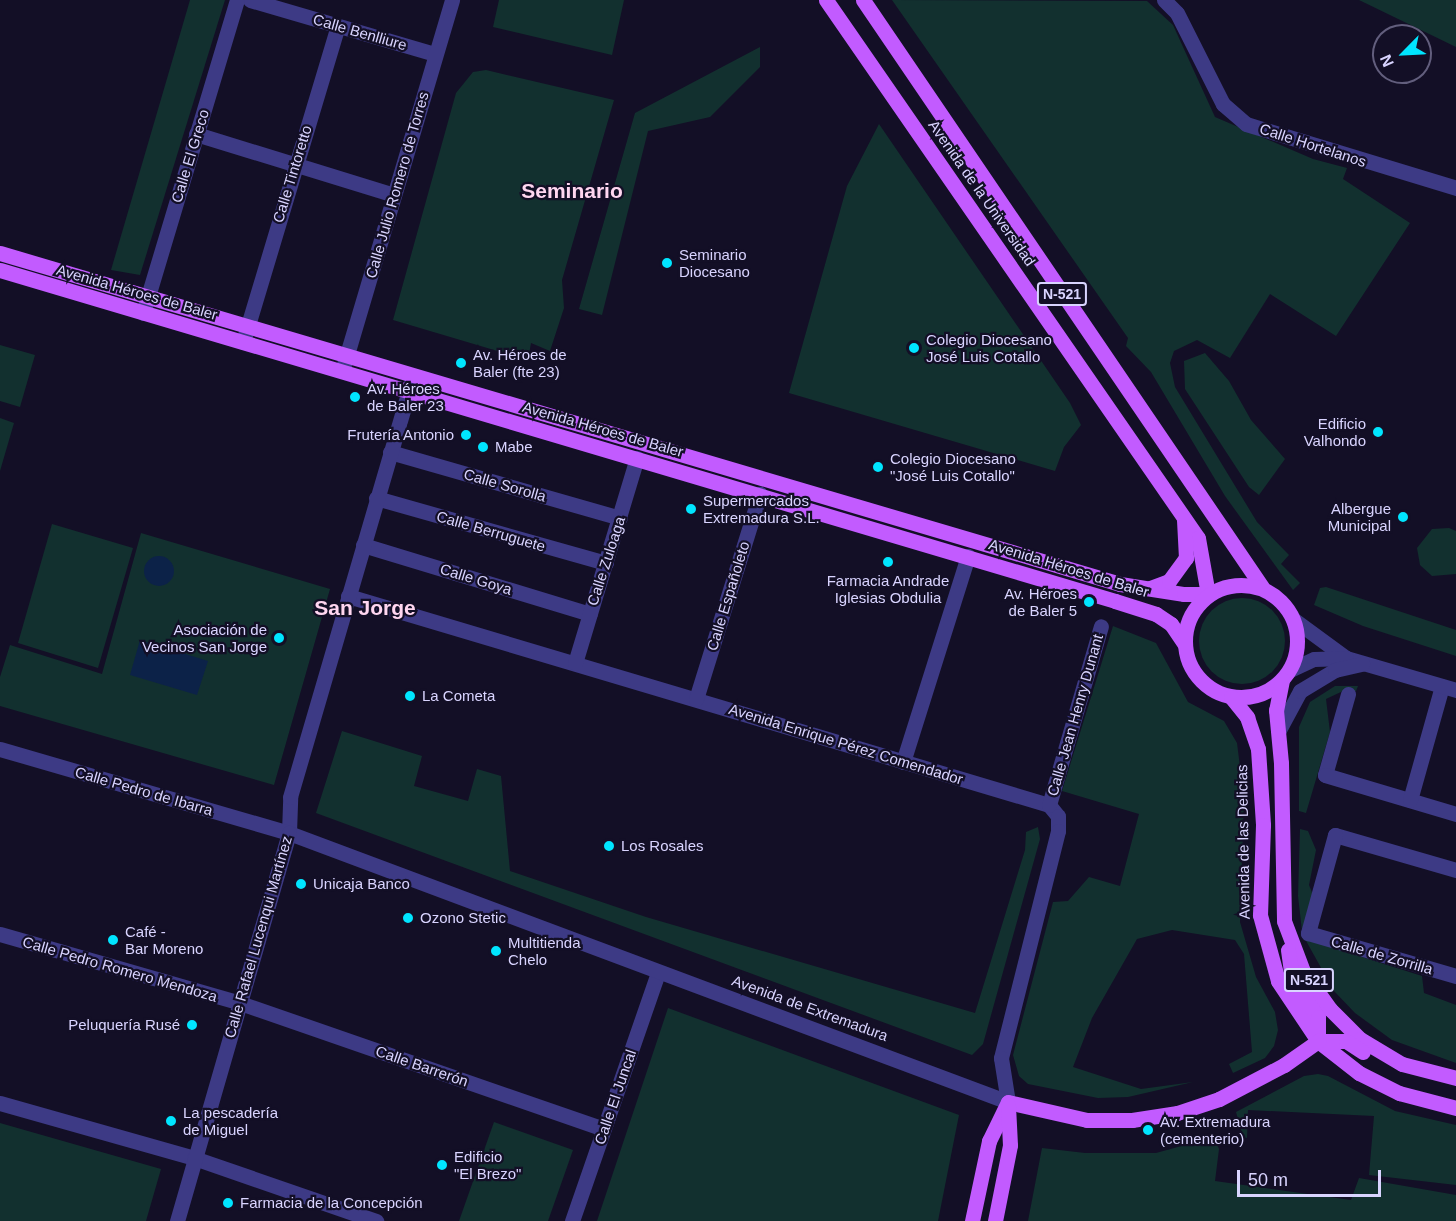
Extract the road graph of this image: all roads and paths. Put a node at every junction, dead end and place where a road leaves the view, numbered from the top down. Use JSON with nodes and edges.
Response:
{"nodes":[{"id":1,"x":237,"y":0,"type":"edge"},
{"id":2,"x":250,"y":0,"type":"edge"},
{"id":3,"x":452,"y":0,"type":"edge"},
{"id":4,"x":826,"y":0,"type":"edge"},
{"id":5,"x":863,"y":0,"type":"edge"},
{"id":6,"x":1164,"y":0,"type":"edge"},
{"id":7,"x":338,"y":26,"type":"junction"},
{"id":8,"x":435,"y":54,"type":"junction"},
{"id":9,"x":196,"y":134,"type":"junction"},
{"id":10,"x":294,"y":165,"type":"junction"},
{"id":11,"x":1456,"y":188,"type":"edge"},
{"id":12,"x":394,"y":195,"type":"junction"},
{"id":13,"x":0,"y":253,"type":"edge"},
{"id":14,"x":0,"y":270,"type":"edge"},
{"id":15,"x":148,"y":297,"type":"junction"},
{"id":16,"x":142,"y":313,"type":"junction"},
{"id":17,"x":248,"y":324,"type":"junction"},
{"id":18,"x":243,"y":342,"type":"junction"},
{"id":19,"x":347,"y":355,"type":"junction"},
{"id":20,"x":342,"y":371,"type":"junction"},
{"id":21,"x":413,"y":375,"type":"junction"},
{"id":22,"x":408,"y":391,"type":"junction"},
{"id":23,"x":390,"y":452,"type":"junction"},
{"id":24,"x":637,"y":458,"type":"junction"},
{"id":25,"x":760,"y":494,"type":"junction"},
{"id":26,"x":376,"y":498,"type":"junction"},
{"id":27,"x":1183,"y":517,"type":"junction"},
{"id":28,"x":620,"y":518,"type":"junction"},
{"id":29,"x":363,"y":544,"type":"junction"},
{"id":30,"x":968,"y":556,"type":"junction"},
{"id":31,"x":606,"y":563,"type":"junction"},
{"id":32,"x":1262,"y":587,"type":"junction"},
{"id":33,"x":1150,"y":588,"type":"junction"},
{"id":34,"x":1208,"y":594,"type":"junction"},
{"id":35,"x":348,"y":596,"type":"junction"},
{"id":36,"x":590,"y":614,"type":"junction"},
{"id":37,"x":1293,"y":620,"type":"junction"},
{"id":38,"x":1101,"y":626,"type":"dead end"},
{"id":39,"x":1184,"y":643,"type":"junction"},
{"id":40,"x":1346,"y":658,"type":"junction"},
{"id":41,"x":575,"y":663,"type":"junction"},
{"id":42,"x":1365,"y":663,"type":"junction"},
{"id":43,"x":1286,"y":675,"type":"junction"},
{"id":44,"x":1449,"y":688,"type":"edge"},
{"id":45,"x":1348,"y":694,"type":"dead end"},
{"id":46,"x":1231,"y":696,"type":"junction"},
{"id":47,"x":696,"y":699,"type":"junction"},
{"id":48,"x":1279,"y":730,"type":"junction"},
{"id":49,"x":0,"y":749,"type":"edge"},
{"id":50,"x":903,"y":762,"type":"junction"},
{"id":51,"x":1410,"y":800,"type":"junction"},
{"id":52,"x":1049,"y":805,"type":"junction"},
{"id":53,"x":1456,"y":814,"type":"edge"},
{"id":54,"x":289,"y":833,"type":"junction"},
{"id":55,"x":1456,"y":870,"type":"edge"},
{"id":56,"x":1284,"y":921,"type":"junction"},
{"id":57,"x":0,"y":934,"type":"edge"},
{"id":58,"x":658,"y":972,"type":"junction"},
{"id":59,"x":1456,"y":976,"type":"edge"},
{"id":60,"x":240,"y":1003,"type":"junction"},
{"id":61,"x":1318,"y":1041,"type":"junction"},
{"id":62,"x":1451,"y":1078,"type":"edge"},
{"id":63,"x":0,"y":1102,"type":"edge"},
{"id":64,"x":1008,"y":1102,"type":"junction"},
{"id":65,"x":1456,"y":1108,"type":"edge"},
{"id":66,"x":603,"y":1129,"type":"junction"},
{"id":67,"x":194,"y":1158,"type":"junction"},
{"id":68,"x":177,"y":1221,"type":"edge"},
{"id":69,"x":376,"y":1221,"type":"edge"},
{"id":70,"x":572,"y":1221,"type":"edge"},
{"id":71,"x":972,"y":1221,"type":"edge"},
{"id":72,"x":995,"y":1221,"type":"edge"}],
"edges":[{"from":1,"to":9,"type":"street","name":"Calle El Greco"},
{"from":2,"to":7,"type":"street","name":"Calle Benlliure"},
{"from":3,"to":8,"type":"street","name":"Calle Julio Romero de Torres"},
{"from":4,"to":27,"type":"main road","name":"Avenida de la Universidad","number":"N-521"},
{"from":5,"to":32,"type":"main road","name":"Avenida de la Universidad","number":"N-521"},
{"from":6,"to":11,"type":"street","name":"Calle Hortelanos"},
{"from":7,"to":8,"type":"street","name":"Calle Benlliure"},
{"from":7,"to":10,"type":"street","name":"Calle Tintoretto"},
{"from":8,"to":12,"type":"street","name":"Calle Julio Romero de Torres"},
{"from":9,"to":10,"type":"street"},
{"from":9,"to":15,"type":"street","name":"Calle El Greco"},
{"from":10,"to":12,"type":"street"},
{"from":10,"to":17,"type":"street","name":"Calle Tintoretto"},
{"from":12,"to":19,"type":"street","name":"Calle Julio Romero de Torres"},
{"from":13,"to":15,"type":"main road","name":"Avenida Héroes de Baler"},
{"from":14,"to":16,"type":"main road","name":"Avenida Héroes de Baler"},
{"from":15,"to":16,"type":"street","name":"Calle El Greco"},
{"from":15,"to":17,"type":"main road","name":"Avenida Héroes de Baler"},
{"from":16,"to":18,"type":"main road","name":"Avenida Héroes de Baler"},
{"from":17,"to":18,"type":"street","name":"Calle Tintoretto"},
{"from":17,"to":19,"type":"main road","name":"Avenida Héroes de Baler"},
{"from":18,"to":20,"type":"main road","name":"Avenida Héroes de Baler"},
{"from":19,"to":20,"type":"street","name":"Calle Julio Romero de Torres"},
{"from":19,"to":21,"type":"main road","name":"Avenida Héroes de Baler"},
{"from":20,"to":22,"type":"main road","name":"Avenida Héroes de Baler"},
{"from":21,"to":22,"type":"street","name":"Calle Rafael Lucenqui Martínez"},
{"from":21,"to":33,"type":"main road","name":"Avenida Héroes de Baler"},
{"from":22,"to":23,"type":"street","name":"Calle Rafael Lucenqui Martínez"},
{"from":22,"to":24,"type":"main road","name":"Avenida Héroes de Baler"},
{"from":23,"to":26,"type":"street","name":"Calle Rafael Lucenqui Martínez"},
{"from":23,"to":28,"type":"street","name":"Calle Sorolla"},
{"from":24,"to":25,"type":"main road","name":"Avenida Héroes de Baler"},
{"from":24,"to":28,"type":"street","name":"Calle Zuloaga"},
{"from":25,"to":30,"type":"main road","name":"Avenida Héroes de Baler"},
{"from":25,"to":47,"type":"street","name":"Calle Españoleto"},
{"from":26,"to":29,"type":"street","name":"Calle Rafael Lucenqui Martínez"},
{"from":26,"to":31,"type":"street","name":"Calle Berruguete"},
{"from":27,"to":33,"type":"main road","name":"Avenida Héroes de Baler"},
{"from":27,"to":34,"type":"main road","name":"Avenida de la Universidad","number":"N-521"},
{"from":28,"to":31,"type":"street","name":"Calle Zuloaga"},
{"from":29,"to":35,"type":"street","name":"Calle Rafael Lucenqui Martínez"},
{"from":29,"to":36,"type":"street","name":"Calle Goya"},
{"from":30,"to":39,"type":"main road","name":"Avenida Héroes de Baler"},
{"from":30,"to":50,"type":"street"},
{"from":31,"to":36,"type":"street","name":"Calle Zuloaga"},
{"from":32,"to":34,"type":"main road"},
{"from":32,"to":37,"type":"main road"},
{"from":33,"to":34,"type":"main road","name":"Avenida Héroes de Baler"},
{"from":34,"to":39,"type":"main road"},
{"from":35,"to":41,"type":"street","name":"Avenida Enrique Pérez Comendador"},
{"from":35,"to":54,"type":"street","name":"Calle Rafael Lucenqui Martínez"},
{"from":36,"to":41,"type":"street","name":"Calle Zuloaga"},
{"from":37,"to":40,"type":"street"},
{"from":37,"to":43,"type":"main road"},
{"from":38,"to":52,"type":"street","name":"Calle Jean Henry Dunant"},
{"from":39,"to":46,"type":"main road"},
{"from":40,"to":42,"type":"street"},
{"from":40,"to":43,"type":"street"},
{"from":41,"to":47,"type":"street","name":"Avenida Enrique Pérez Comendador"},
{"from":42,"to":44,"type":"street"},
{"from":42,"to":48,"type":"street"},
{"from":43,"to":46,"type":"main road"},
{"from":43,"to":48,"type":"main road","number":"N-521"},
{"from":44,"to":51,"type":"street"},
{"from":45,"to":51,"type":"street"},
{"from":46,"to":61,"type":"main road","name":"Avenida de las Delicias","number":"N-521"},
{"from":47,"to":50,"type":"street","name":"Avenida Enrique Pérez Comendador"},
{"from":48,"to":56,"type":"main road","number":"N-521"},
{"from":49,"to":54,"type":"street","name":"Calle Pedro de Ibarra"},
{"from":50,"to":52,"type":"street","name":"Avenida Enrique Pérez Comendador"},
{"from":51,"to":53,"type":"street"},
{"from":52,"to":64,"type":"street"},
{"from":54,"to":58,"type":"street","name":"Avenida de Extremadura"},
{"from":54,"to":60,"type":"street","name":"Calle Rafael Lucenqui Martínez"},
{"from":55,"to":59,"type":"street","name":"Calle de Zorrilla"},
{"from":56,"to":61,"type":"main road"},
{"from":56,"to":62,"type":"main road","number":"N-521"},
{"from":57,"to":60,"type":"street","name":"Calle Pedro Romero Mendoza"},
{"from":58,"to":64,"type":"street","name":"Avenida de Extremadura"},
{"from":58,"to":66,"type":"street","name":"Calle El Juncal"},
{"from":60,"to":66,"type":"street","name":"Calle Barrerón"},
{"from":60,"to":67,"type":"street","name":"Calle Rafael Lucenqui Martínez"},
{"from":61,"to":62,"type":"main road"},
{"from":61,"to":64,"type":"main road","name":"Avenida de Extremadura"},
{"from":61,"to":65,"type":"main road","name":"Avenida de las Delicias","number":"N-521"},
{"from":63,"to":67,"type":"street"},
{"from":64,"to":71,"type":"main road"},
{"from":64,"to":72,"type":"main road"},
{"from":66,"to":70,"type":"street","name":"Calle El Juncal"},
{"from":67,"to":68,"type":"street","name":"Calle Rafael Lucenqui Martínez"},
{"from":67,"to":69,"type":"street"}]}
